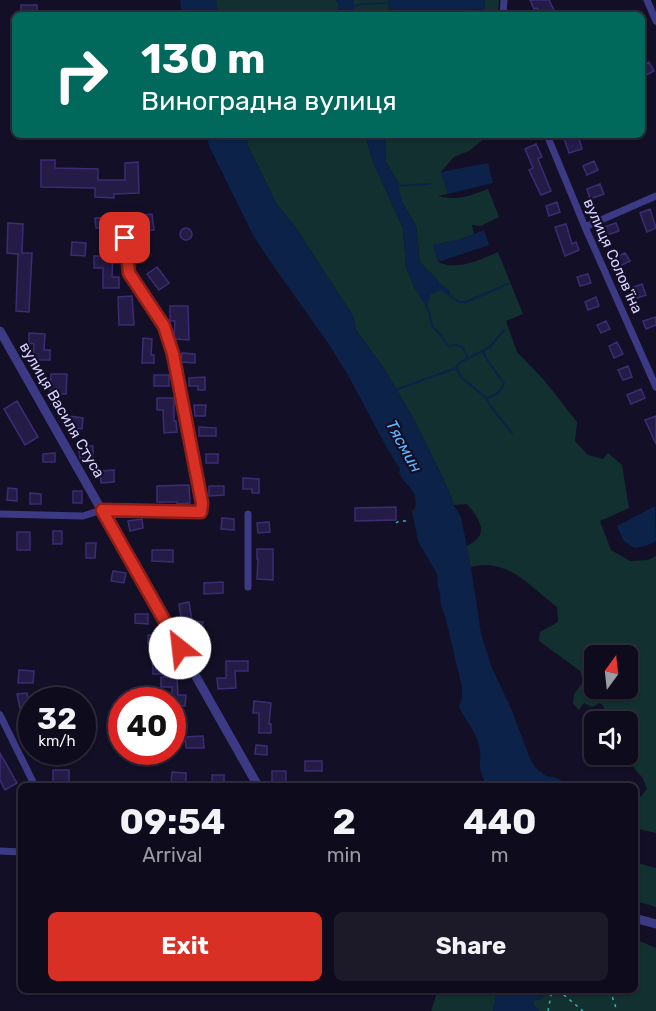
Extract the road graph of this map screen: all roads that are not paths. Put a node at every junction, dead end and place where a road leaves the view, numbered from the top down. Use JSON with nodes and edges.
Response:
{"nodes":[{"id":1,"x":647,"y":0,"type":"edge"},
{"id":2,"x":656,"y":21,"type":"edge"},
{"id":3,"x":548,"y":138,"type":"edge"},
{"id":4,"x":656,"y":196,"type":"edge"},
{"id":5,"x":585,"y":227,"type":"junction"},
{"id":6,"x":125,"y":238,"type":"dead end"},
{"id":7,"x":0,"y":332,"type":"edge"},
{"id":8,"x":656,"y":387,"type":"edge"},
{"id":9,"x":102,"y":510,"type":"junction"},
{"id":10,"x":0,"y":514,"type":"edge"},
{"id":11,"x":248,"y":514,"type":"dead end"},
{"id":12,"x":248,"y":587,"type":"dead end"},
{"id":13,"x":0,"y":715,"type":"edge"},
{"id":14,"x":34,"y":783,"type":"edge"},
{"id":15,"x":256,"y":783,"type":"edge"},
{"id":16,"x":0,"y":851,"type":"edge"},
{"id":17,"x":18,"y":852,"type":"edge"},
{"id":18,"x":638,"y":919,"type":"edge"},
{"id":19,"x":656,"y":924,"type":"edge"}],
"edges":[{"from":1,"to":2,"type":"street"},
{"from":3,"to":5,"type":"street","name":"вулиця Солов'їна"},
{"from":4,"to":5,"type":"street"},
{"from":5,"to":8,"type":"street","name":"вулиця Солов'їна"},
{"from":6,"to":9,"type":"street"},
{"from":7,"to":9,"type":"street","name":"вулиця Василя Стуса"},
{"from":9,"to":10,"type":"street"},
{"from":9,"to":15,"type":"street","name":"вулиця Василя Стуса"},
{"from":11,"to":12,"type":"street"},
{"from":13,"to":14,"type":"street"},
{"from":16,"to":17,"type":"street"},
{"from":18,"to":19,"type":"street"}]}
